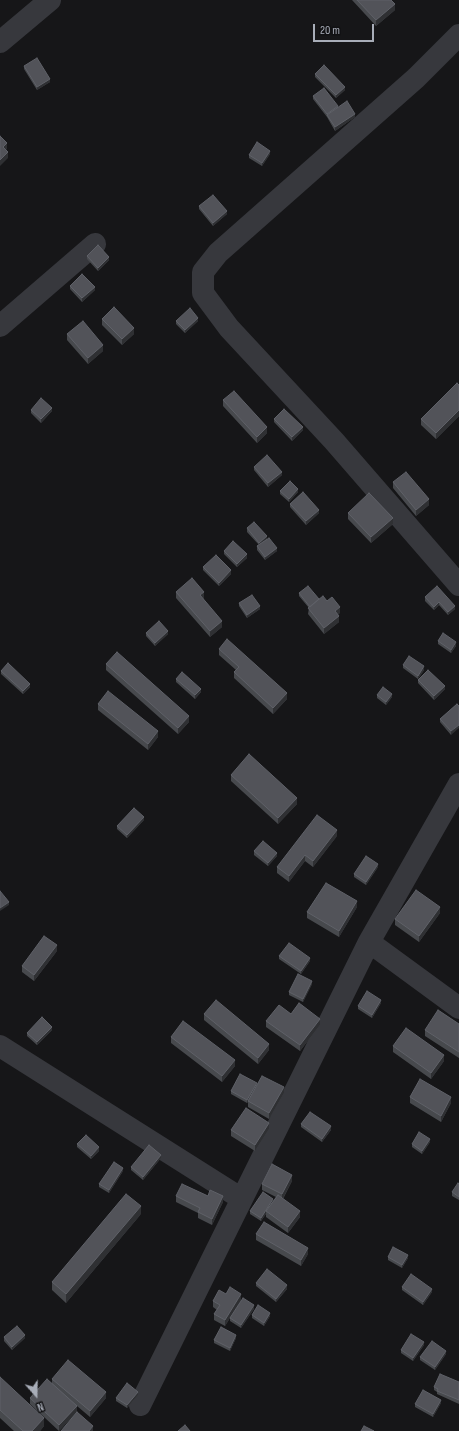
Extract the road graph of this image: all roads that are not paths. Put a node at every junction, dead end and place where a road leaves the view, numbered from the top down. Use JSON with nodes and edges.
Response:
{"nodes":[{"id":1,"x":50,"y":0,"type":"edge"},
{"id":2,"x":459,"y":35,"type":"edge"},
{"id":3,"x":0,"y":42,"type":"edge"},
{"id":4,"x":94,"y":244,"type":"dead end"},
{"id":5,"x":0,"y":326,"type":"edge"},
{"id":6,"x":459,"y":585,"type":"edge"},
{"id":7,"x":459,"y":784,"type":"edge"},
{"id":8,"x":369,"y":942,"type":"junction"},
{"id":9,"x":459,"y":1008,"type":"edge"},
{"id":10,"x":0,"y":1046,"type":"edge"},
{"id":11,"x":242,"y":1199,"type":"junction"},
{"id":12,"x":140,"y":1405,"type":"dead end"}],
"edges":[{"from":1,"to":3,"type":"street"},
{"from":2,"to":6,"type":"street"},
{"from":4,"to":5,"type":"street"},
{"from":7,"to":8,"type":"street"},
{"from":8,"to":9,"type":"street"},
{"from":8,"to":11,"type":"street"},
{"from":10,"to":11,"type":"street"},
{"from":11,"to":12,"type":"street"}]}
